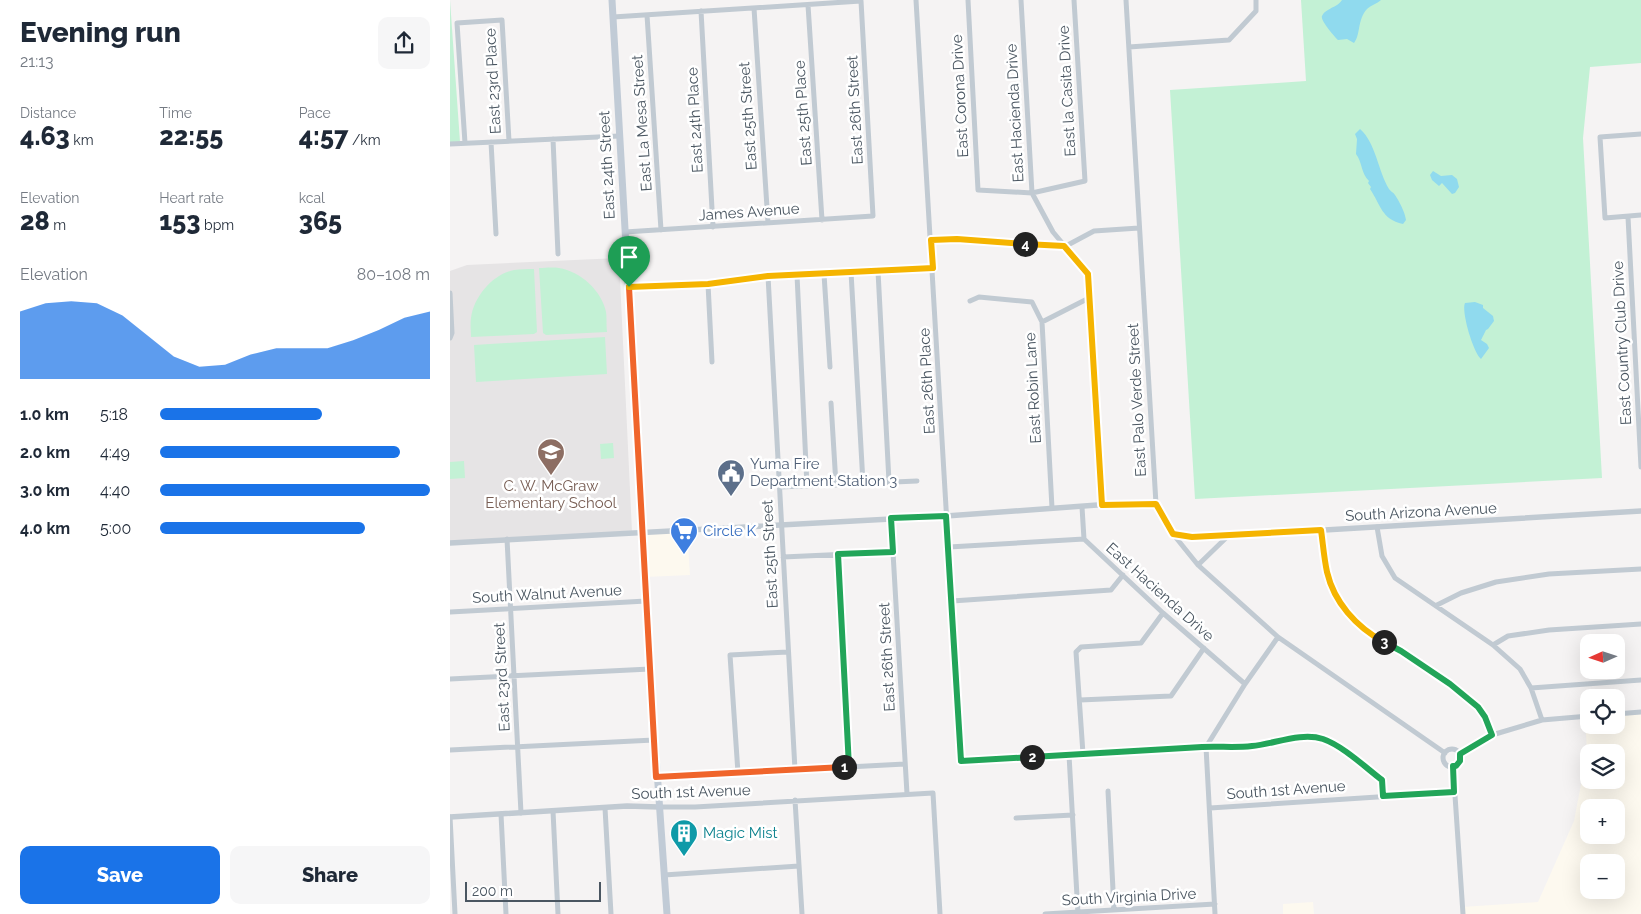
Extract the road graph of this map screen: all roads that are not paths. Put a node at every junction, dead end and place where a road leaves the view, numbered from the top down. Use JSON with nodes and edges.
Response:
{"nodes":[{"id":1,"x":612,"y":0,"type":"edge"},
{"id":2,"x":916,"y":0,"type":"edge"},
{"id":3,"x":968,"y":0,"type":"edge"},
{"id":4,"x":1021,"y":0,"type":"edge"},
{"id":5,"x":1074,"y":0,"type":"edge"},
{"id":6,"x":1126,"y":0,"type":"edge"},
{"id":7,"x":1256,"y":0,"type":"edge"},
{"id":8,"x":808,"y":5,"type":"junction"},
{"id":9,"x":754,"y":8,"type":"junction"},
{"id":10,"x":702,"y":11,"type":"junction"},
{"id":11,"x":647,"y":14,"type":"junction"},
{"id":12,"x":613,"y":17,"type":"junction"},
{"id":13,"x":1129,"y":47,"type":"junction"},
{"id":14,"x":1641,"y":134,"type":"edge"},
{"id":15,"x":619,"y":136,"type":"junction"},
{"id":16,"x":553,"y":139,"type":"junction"},
{"id":17,"x":509,"y":141,"type":"junction"},
{"id":18,"x":491,"y":142,"type":"junction"},
{"id":19,"x":465,"y":143,"type":"junction"},
{"id":20,"x":450,"y":144,"type":"edge"},
{"id":21,"x":1032,"y":193,"type":"junction"},
{"id":22,"x":1641,"y":215,"type":"edge"},
{"id":23,"x":873,"y":216,"type":"joint"},
{"id":24,"x":1628,"y":217,"type":"junction"},
{"id":25,"x":822,"y":220,"type":"junction"},
{"id":26,"x":768,"y":223,"type":"junction"},
{"id":27,"x":713,"y":227,"type":"junction"},
{"id":28,"x":1139,"y":228,"type":"junction"},
{"id":29,"x":661,"y":230,"type":"junction"},
{"id":30,"x":625,"y":232,"type":"junction"},
{"id":31,"x":496,"y":234,"type":"dead end"},
{"id":32,"x":931,"y":240,"type":"junction"},
{"id":33,"x":1064,"y":246,"type":"junction"},
{"id":34,"x":558,"y":254,"type":"dead end"},
{"id":35,"x":933,"y":268,"type":"junction"},
{"id":36,"x":878,"y":271,"type":"junction"},
{"id":37,"x":851,"y":272,"type":"junction"},
{"id":38,"x":824,"y":274,"type":"junction"},
{"id":39,"x":797,"y":275,"type":"junction"},
{"id":40,"x":768,"y":276,"type":"junction"},
{"id":41,"x":708,"y":284,"type":"junction"},
{"id":42,"x":629,"y":287,"type":"junction"},
{"id":43,"x":450,"y":293,"type":"edge"},
{"id":44,"x":1091,"y":297,"type":"junction"},
{"id":45,"x":970,"y":301,"type":"dead end"},
{"id":46,"x":1042,"y":322,"type":"junction"},
{"id":47,"x":1641,"y":335,"type":"edge"},
{"id":48,"x":1634,"y":336,"type":"junction"},
{"id":49,"x":450,"y":338,"type":"edge"},
{"id":50,"x":712,"y":362,"type":"dead end"},
{"id":51,"x":830,"y":367,"type":"dead end"},
{"id":52,"x":831,"y":404,"type":"dead end"},
{"id":53,"x":1641,"y":467,"type":"edge"},
{"id":54,"x":916,"y":481,"type":"dead end"},
{"id":55,"x":890,"y":482,"type":"junction"},
{"id":56,"x":863,"y":484,"type":"junction"},
{"id":57,"x":836,"y":485,"type":"junction"},
{"id":58,"x":807,"y":486,"type":"junction"},
{"id":59,"x":780,"y":487,"type":"junction"},
{"id":60,"x":1156,"y":504,"type":"junction"},
{"id":61,"x":1102,"y":505,"type":"junction"},
{"id":62,"x":1082,"y":506,"type":"junction"},
{"id":63,"x":1052,"y":508,"type":"junction"},
{"id":64,"x":1641,"y":511,"type":"edge"},
{"id":65,"x":946,"y":516,"type":"junction"},
{"id":66,"x":891,"y":518,"type":"junction"},
{"id":67,"x":781,"y":524,"type":"junction"},
{"id":68,"x":1377,"y":527,"type":"junction"},
{"id":69,"x":1321,"y":530,"type":"junction"},
{"id":70,"x":642,"y":532,"type":"junction"},
{"id":71,"x":1173,"y":534,"type":"junction"},
{"id":72,"x":1228,"y":536,"type":"junction"},
{"id":73,"x":1084,"y":539,"type":"junction"},
{"id":74,"x":507,"y":540,"type":"junction"},
{"id":75,"x":450,"y":543,"type":"edge"},
{"id":76,"x":949,"y":547,"type":"junction"},
{"id":77,"x":893,"y":552,"type":"junction"},
{"id":78,"x":838,"y":554,"type":"junction"},
{"id":79,"x":783,"y":557,"type":"junction"},
{"id":80,"x":1198,"y":565,"type":"junction"},
{"id":81,"x":1641,"y":568,"type":"edge"},
{"id":82,"x":1123,"y":575,"type":"junction"},
{"id":83,"x":646,"y":601,"type":"junction"},
{"id":84,"x":952,"y":601,"type":"junction"},
{"id":85,"x":1437,"y":605,"type":"junction"},
{"id":86,"x":511,"y":608,"type":"junction"},
{"id":87,"x":450,"y":612,"type":"edge"},
{"id":88,"x":1163,"y":613,"type":"junction"},
{"id":89,"x":1641,"y":624,"type":"edge"},
{"id":90,"x":1278,"y":637,"type":"junction"},
{"id":91,"x":1492,"y":645,"type":"junction"},
{"id":92,"x":1204,"y":648,"type":"junction"},
{"id":93,"x":788,"y":652,"type":"junction"},
{"id":94,"x":650,"y":669,"type":"junction"},
{"id":95,"x":514,"y":676,"type":"junction"},
{"id":96,"x":450,"y":679,"type":"edge"},
{"id":97,"x":1641,"y":680,"type":"edge"},
{"id":98,"x":1246,"y":684,"type":"junction"},
{"id":99,"x":1531,"y":688,"type":"junction"},
{"id":100,"x":1080,"y":700,"type":"junction"},
{"id":101,"x":1641,"y":712,"type":"edge"},
{"id":102,"x":1625,"y":713,"type":"edge"},
{"id":103,"x":1580,"y":717,"type":"edge"},
{"id":104,"x":1542,"y":720,"type":"junction"},
{"id":105,"x":1492,"y":735,"type":"junction"},
{"id":106,"x":654,"y":740,"type":"junction"},
{"id":107,"x":518,"y":747,"type":"junction"},
{"id":108,"x":1206,"y":747,"type":"junction"},
{"id":109,"x":450,"y":750,"type":"edge"},
{"id":110,"x":1445,"y":753,"type":"junction"},
{"id":111,"x":1083,"y":754,"type":"junction"},
{"id":112,"x":1460,"y":754,"type":"junction"},
{"id":113,"x":1069,"y":755,"type":"junction"},
{"id":114,"x":905,"y":764,"type":"junction"},
{"id":115,"x":1453,"y":766,"type":"junction"},
{"id":116,"x":849,"y":767,"type":"junction"},
{"id":117,"x":795,"y":770,"type":"junction"},
{"id":118,"x":738,"y":772,"type":"junction"},
{"id":119,"x":656,"y":777,"type":"junction"},
{"id":120,"x":1108,"y":791,"type":"dead end"},
{"id":121,"x":1454,"y":792,"type":"junction"},
{"id":122,"x":907,"y":794,"type":"junction"},
{"id":123,"x":1383,"y":796,"type":"junction"},
{"id":124,"x":795,"y":800,"type":"junction"},
{"id":125,"x":658,"y":807,"type":"junction"},
{"id":126,"x":605,"y":808,"type":"junction"},
{"id":127,"x":1210,"y":808,"type":"junction"},
{"id":128,"x":553,"y":811,"type":"junction"},
{"id":129,"x":521,"y":813,"type":"junction"},
{"id":130,"x":501,"y":814,"type":"junction"},
{"id":131,"x":1072,"y":815,"type":"junction"},
{"id":132,"x":450,"y":817,"type":"edge"},
{"id":133,"x":1016,"y":818,"type":"dead end"},
{"id":134,"x":799,"y":866,"type":"junction"},
{"id":135,"x":664,"y":875,"type":"junction"},
{"id":136,"x":1215,"y":904,"type":"junction"},
{"id":137,"x":1114,"y":910,"type":"junction"},
{"id":138,"x":1078,"y":913,"type":"edge"},
{"id":139,"x":455,"y":914,"type":"edge"},
{"id":140,"x":506,"y":914,"type":"edge"},
{"id":141,"x":558,"y":914,"type":"edge"},
{"id":142,"x":611,"y":914,"type":"edge"},
{"id":143,"x":667,"y":914,"type":"edge"},
{"id":144,"x":802,"y":914,"type":"edge"},
{"id":145,"x":940,"y":914,"type":"edge"},
{"id":146,"x":1045,"y":914,"type":"edge"},
{"id":147,"x":1215,"y":914,"type":"edge"},
{"id":148,"x":1462,"y":914,"type":"edge"}],
"edges":[{"from":1,"to":12,"type":"main road","name":"East 24th Street"},
{"from":2,"to":32,"type":"street","name":"East 26th Place"},
{"from":3,"to":21,"type":"street","name":"East Corona Drive"},
{"from":4,"to":21,"type":"street","name":"East Hacienda Drive"},
{"from":5,"to":21,"type":"street","name":"East la Casita Drive"},
{"from":6,"to":13,"type":"street","name":"East Palo Verde Street"},
{"from":7,"to":13,"type":"street"},
{"from":8,"to":9,"type":"street"},
{"from":8,"to":23,"type":"street","name":"East 26th Street"},
{"from":8,"to":25,"type":"street","name":"East 25th Place"},
{"from":9,"to":10,"type":"street"},
{"from":9,"to":26,"type":"street","name":"East 25th Street"},
{"from":10,"to":11,"type":"street"},
{"from":10,"to":27,"type":"street","name":"East 24th Place"},
{"from":11,"to":12,"type":"street"},
{"from":11,"to":29,"type":"street","name":"East La Mesa Street"},
{"from":12,"to":15,"type":"main road","name":"East 24th Street"},
{"from":13,"to":28,"type":"street","name":"East Palo Verde Street"},
{"from":14,"to":24,"type":"street"},
{"from":15,"to":16,"type":"street"},
{"from":15,"to":30,"type":"main road","name":"East 24th Street"},
{"from":16,"to":17,"type":"street"},
{"from":16,"to":34,"type":"street"},
{"from":17,"to":18,"type":"street"},
{"from":17,"to":19,"type":"street","name":"East 23rd Place"},
{"from":18,"to":19,"type":"street"},
{"from":18,"to":31,"type":"street"},
{"from":19,"to":20,"type":"street"},
{"from":21,"to":33,"type":"street","name":"East Hacienda Drive"},
{"from":22,"to":24,"type":"street"},
{"from":23,"to":25,"type":"street","name":"James Avenue"},
{"from":24,"to":48,"type":"street","name":"East Country Club Drive"},
{"from":25,"to":26,"type":"street","name":"James Avenue"},
{"from":26,"to":27,"type":"street","name":"James Avenue"},
{"from":27,"to":29,"type":"street","name":"James Avenue"},
{"from":28,"to":33,"type":"street"},
{"from":28,"to":60,"type":"street","name":"East Palo Verde Street"},
{"from":29,"to":30,"type":"street","name":"James Avenue"},
{"from":30,"to":42,"type":"main road","name":"East 24th Street"},
{"from":32,"to":33,"type":"street"},
{"from":32,"to":35,"type":"street","name":"East 26th Place"},
{"from":33,"to":44,"type":"street","name":"East Hacienda Drive"},
{"from":35,"to":36,"type":"street"},
{"from":35,"to":65,"type":"street","name":"East 26th Place"},
{"from":36,"to":37,"type":"street"},
{"from":36,"to":55,"type":"street"},
{"from":37,"to":38,"type":"street"},
{"from":37,"to":56,"type":"street"},
{"from":38,"to":39,"type":"street"},
{"from":38,"to":51,"type":"street"},
{"from":39,"to":40,"type":"street"},
{"from":39,"to":58,"type":"street"},
{"from":40,"to":41,"type":"street"},
{"from":40,"to":59,"type":"street","name":"East 25th Street"},
{"from":41,"to":42,"type":"street"},
{"from":41,"to":50,"type":"street"},
{"from":42,"to":70,"type":"main road","name":"East 24th Street"},
{"from":43,"to":49,"type":"street"},
{"from":44,"to":46,"type":"street","name":"East Robin Lane"},
{"from":44,"to":61,"type":"street","name":"East Hacienda Drive"},
{"from":45,"to":46,"type":"street"},
{"from":46,"to":63,"type":"street","name":"East Robin Lane"},
{"from":47,"to":48,"type":"street"},
{"from":48,"to":53,"type":"street","name":"East Country Club Drive"},
{"from":52,"to":57,"type":"street"},
{"from":54,"to":55,"type":"street"},
{"from":55,"to":56,"type":"street"},
{"from":56,"to":57,"type":"street"},
{"from":57,"to":58,"type":"street"},
{"from":58,"to":59,"type":"street"},
{"from":59,"to":67,"type":"street","name":"East 25th Street"},
{"from":60,"to":61,"type":"street"},
{"from":60,"to":71,"type":"street","name":"East Palo Verde Street"},
{"from":61,"to":62,"type":"street"},
{"from":62,"to":63,"type":"street"},
{"from":62,"to":73,"type":"street"},
{"from":63,"to":65,"type":"street"},
{"from":64,"to":68,"type":"street","name":"South Arizona Avenue"},
{"from":65,"to":66,"type":"street"},
{"from":65,"to":76,"type":"street","name":"East 26th Place"},
{"from":66,"to":67,"type":"street"},
{"from":66,"to":77,"type":"street","name":"East 26th Street"},
{"from":67,"to":70,"type":"street"},
{"from":67,"to":79,"type":"street","name":"East 25th Street"},
{"from":68,"to":69,"type":"street","name":"South Arizona Avenue"},
{"from":68,"to":85,"type":"street"},
{"from":69,"to":72,"type":"street","name":"South Arizona Avenue"},
{"from":69,"to":105,"type":"street"},
{"from":70,"to":74,"type":"street"},
{"from":70,"to":83,"type":"main road","name":"East 24th Street"},
{"from":71,"to":72,"type":"street","name":"South Arizona Avenue"},
{"from":71,"to":80,"type":"street","name":"East Palo Verde Street"},
{"from":72,"to":80,"type":"street"},
{"from":73,"to":76,"type":"street"},
{"from":73,"to":82,"type":"street","name":"East Hacienda Drive"},
{"from":74,"to":75,"type":"street"},
{"from":74,"to":86,"type":"street","name":"East 23rd Street"},
{"from":76,"to":84,"type":"street","name":"East 26th Place"},
{"from":77,"to":78,"type":"street"},
{"from":77,"to":114,"type":"street","name":"East 26th Street"},
{"from":78,"to":79,"type":"street"},
{"from":78,"to":116,"type":"street"},
{"from":79,"to":93,"type":"street","name":"East 25th Street"},
{"from":80,"to":90,"type":"street","name":"East Palo Verde Street"},
{"from":81,"to":85,"type":"street"},
{"from":82,"to":84,"type":"street"},
{"from":82,"to":88,"type":"street","name":"East Hacienda Drive"},
{"from":83,"to":86,"type":"street","name":"South Walnut Avenue"},
{"from":83,"to":94,"type":"main road","name":"East 24th Street"},
{"from":84,"to":113,"type":"street","name":"East 26th Place"},
{"from":85,"to":91,"type":"street"},
{"from":86,"to":87,"type":"street","name":"South Walnut Avenue"},
{"from":86,"to":95,"type":"street","name":"East 23rd Street"},
{"from":88,"to":92,"type":"street","name":"East Hacienda Drive"},
{"from":88,"to":100,"type":"street"},
{"from":89,"to":91,"type":"street"},
{"from":90,"to":98,"type":"street"},
{"from":90,"to":110,"type":"street","name":"East Palo Verde Street"},
{"from":91,"to":99,"type":"street"},
{"from":92,"to":98,"type":"street","name":"East Hacienda Drive"},
{"from":92,"to":100,"type":"street"},
{"from":93,"to":117,"type":"street","name":"East 25th Street"},
{"from":93,"to":118,"type":"street"},
{"from":94,"to":95,"type":"street"},
{"from":94,"to":106,"type":"main road","name":"East 24th Street"},
{"from":95,"to":96,"type":"street"},
{"from":95,"to":107,"type":"street","name":"East 23rd Street"},
{"from":97,"to":99,"type":"street"},
{"from":98,"to":108,"type":"street"},
{"from":99,"to":104,"type":"street"},
{"from":100,"to":111,"type":"street"},
{"from":101,"to":102,"type":"street"},
{"from":103,"to":104,"type":"street"},
{"from":104,"to":105,"type":"street"},
{"from":105,"to":112,"type":"street"},
{"from":106,"to":107,"type":"street"},
{"from":106,"to":119,"type":"main road","name":"East 24th Street"},
{"from":107,"to":109,"type":"street"},
{"from":107,"to":129,"type":"street","name":"East 23rd Street"},
{"from":108,"to":111,"type":"street"},
{"from":108,"to":123,"type":"street"},
{"from":108,"to":127,"type":"street"},
{"from":110,"to":112,"type":"street"},
{"from":110,"to":115,"type":"street"},
{"from":111,"to":113,"type":"street"},
{"from":112,"to":115,"type":"street"},
{"from":113,"to":131,"type":"street"},
{"from":114,"to":116,"type":"street"},
{"from":114,"to":122,"type":"street","name":"East 26th Street"},
{"from":115,"to":121,"type":"street"},
{"from":116,"to":117,"type":"street"},
{"from":117,"to":118,"type":"street"},
{"from":118,"to":119,"type":"street"},
{"from":119,"to":125,"type":"main road","name":"East 24th Street"},
{"from":120,"to":137,"type":"street"},
{"from":121,"to":123,"type":"street","name":"South 1st Avenue"},
{"from":121,"to":148,"type":"street"},
{"from":122,"to":124,"type":"street","name":"South 1st Avenue"},
{"from":122,"to":145,"type":"street","name":"South 1st Avenue"},
{"from":123,"to":127,"type":"street","name":"South 1st Avenue"},
{"from":124,"to":125,"type":"street","name":"South 1st Avenue"},
{"from":124,"to":134,"type":"street"},
{"from":125,"to":126,"type":"street","name":"South 1st Avenue"},
{"from":125,"to":135,"type":"main road","name":"East 24th Street"},
{"from":126,"to":128,"type":"street","name":"South 1st Avenue"},
{"from":126,"to":142,"type":"street"},
{"from":127,"to":136,"type":"street"},
{"from":128,"to":129,"type":"street","name":"South 1st Avenue"},
{"from":128,"to":141,"type":"street"},
{"from":129,"to":130,"type":"street","name":"South 1st Avenue"},
{"from":130,"to":132,"type":"street","name":"South 1st Avenue"},
{"from":130,"to":140,"type":"street"},
{"from":131,"to":133,"type":"street"},
{"from":131,"to":138,"type":"street"},
{"from":132,"to":139,"type":"street"},
{"from":134,"to":135,"type":"street"},
{"from":134,"to":144,"type":"street"},
{"from":135,"to":143,"type":"main road","name":"East 24th Street"},
{"from":136,"to":137,"type":"street","name":"South Virginia Drive"},
{"from":136,"to":147,"type":"street"},
{"from":137,"to":138,"type":"street","name":"South Virginia Drive"},
{"from":138,"to":146,"type":"street","name":"South Virginia Drive"}]}
